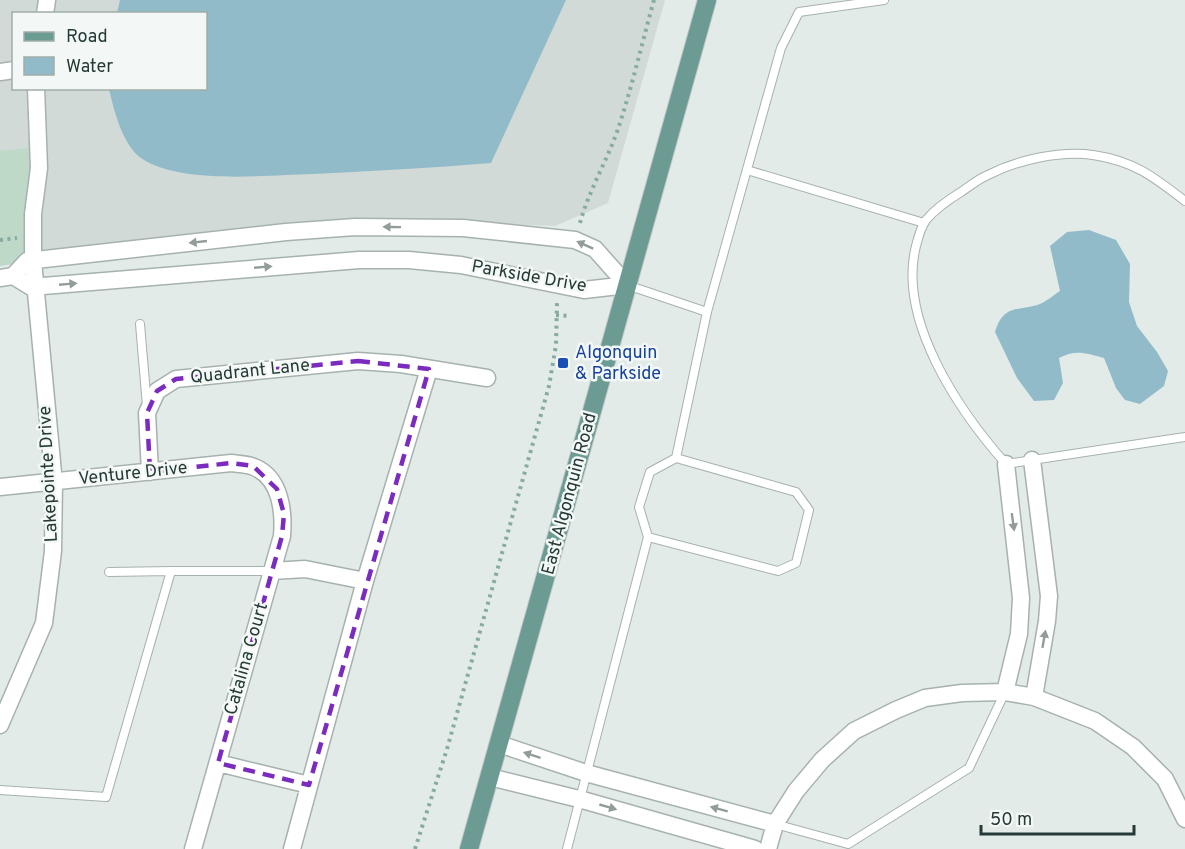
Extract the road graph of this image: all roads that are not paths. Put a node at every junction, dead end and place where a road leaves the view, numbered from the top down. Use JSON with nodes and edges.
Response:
{"nodes":[{"id":1,"x":707,"y":0,"type":"edge"},
{"id":2,"x":884,"y":0,"type":"edge"},
{"id":3,"x":36,"y":90,"type":"edge"},
{"id":4,"x":747,"y":170,"type":"junction"},
{"id":5,"x":1185,"y":201,"type":"edge"},
{"id":6,"x":924,"y":222,"type":"junction"},
{"id":7,"x":33,"y":261,"type":"junction"},
{"id":8,"x":6,"y":277,"type":"edge"},
{"id":9,"x":627,"y":285,"type":"junction"},
{"id":10,"x":35,"y":286,"type":"junction"},
{"id":11,"x":707,"y":312,"type":"junction"},
{"id":12,"x":140,"y":324,"type":"dead end"},
{"id":13,"x":429,"y":369,"type":"junction"},
{"id":14,"x":487,"y":378,"type":"dead end"},
{"id":15,"x":147,"y":413,"type":"junction"},
{"id":16,"x":1185,"y":437,"type":"edge"},
{"id":17,"x":676,"y":458,"type":"junction"},
{"id":18,"x":1032,"y":460,"type":"junction"},
{"id":19,"x":1006,"y":464,"type":"junction"},
{"id":20,"x":150,"y":472,"type":"junction"},
{"id":21,"x":264,"y":473,"type":"joint"},
{"id":22,"x":54,"y":483,"type":"junction"},
{"id":23,"x":0,"y":487,"type":"edge"},
{"id":24,"x":648,"y":537,"type":"junction"},
{"id":25,"x":171,"y":571,"type":"junction"},
{"id":26,"x":272,"y":571,"type":"junction"},
{"id":27,"x":109,"y":572,"type":"dead end"},
{"id":28,"x":365,"y":581,"type":"junction"},
{"id":29,"x":1005,"y":692,"type":"junction"},
{"id":30,"x":1034,"y":697,"type":"junction"},
{"id":31,"x":0,"y":724,"type":"edge"},
{"id":32,"x":499,"y":744,"type":"junction"},
{"id":33,"x":218,"y":763,"type":"junction"},
{"id":34,"x":586,"y":773,"type":"junction"},
{"id":35,"x":490,"y":777,"type":"junction"},
{"id":36,"x":309,"y":785,"type":"junction"},
{"id":37,"x":0,"y":790,"type":"edge"},
{"id":38,"x":579,"y":799,"type":"junction"},
{"id":39,"x":1185,"y":819,"type":"edge"},
{"id":40,"x":776,"y":824,"type":"junction"},
{"id":41,"x":193,"y":849,"type":"edge"},
{"id":42,"x":292,"y":849,"type":"edge"},
{"id":43,"x":469,"y":849,"type":"edge"},
{"id":44,"x":567,"y":849,"type":"edge"},
{"id":45,"x":755,"y":849,"type":"edge"},
{"id":46,"x":768,"y":849,"type":"edge"}],
"edges":[{"from":1,"to":9,"type":"main road","name":"East Algonquin Road"},
{"from":2,"to":4,"type":"lane"},
{"from":3,"to":7,"type":"street"},
{"from":4,"to":6,"type":"lane"},
{"from":4,"to":11,"type":"lane"},
{"from":5,"to":6,"type":"lane"},
{"from":6,"to":19,"type":"lane"},
{"from":7,"to":8,"type":"street"},
{"from":9,"to":7,"type":"street","name":"Parkside Drive","one_way":true},
{"from":7,"to":10,"type":"street","name":"Lakepointe Drive"},
{"from":8,"to":10,"type":"street","name":"Parkside Drive"},
{"from":10,"to":9,"type":"street","name":"Parkside Drive","one_way":true},
{"from":9,"to":11,"type":"lane"},
{"from":9,"to":32,"type":"main road","name":"East Algonquin Road"},
{"from":10,"to":22,"type":"street","name":"Lakepointe Drive"},
{"from":11,"to":17,"type":"lane"},
{"from":12,"to":15,"type":"lane"},
{"from":13,"to":14,"type":"street","name":"Quadrant Lane"},
{"from":13,"to":15,"type":"street","name":"Quadrant Lane"},
{"from":13,"to":28,"type":"street"},
{"from":15,"to":20,"type":"street"},
{"from":16,"to":18,"type":"lane"},
{"from":17,"to":24,"type":"lane"},
{"from":17,"to":24,"type":"lane"},
{"from":18,"to":19,"type":"lane"},
{"from":30,"to":18,"type":"street","one_way":true},
{"from":19,"to":29,"type":"street","one_way":true},
{"from":20,"to":21,"type":"street","name":"Venture Drive"},
{"from":20,"to":22,"type":"street","name":"Venture Drive"},
{"from":21,"to":26,"type":"street","name":"Catalina Court"},
{"from":22,"to":23,"type":"street","name":"Venture Drive"},
{"from":22,"to":31,"type":"street","name":"Lakepointe Drive"},
{"from":24,"to":34,"type":"lane"},
{"from":25,"to":26,"type":"lane"},
{"from":25,"to":27,"type":"lane"},
{"from":25,"to":37,"type":"lane"},
{"from":26,"to":28,"type":"street"},
{"from":26,"to":33,"type":"street","name":"Catalina Court"},
{"from":28,"to":36,"type":"street"},
{"from":29,"to":30,"type":"street"},
{"from":29,"to":40,"type":"street"},
{"from":29,"to":40,"type":"lane"},
{"from":30,"to":39,"type":"street"},
{"from":34,"to":32,"type":"street","one_way":true},
{"from":32,"to":35,"type":"main road","name":"East Algonquin Road"},
{"from":33,"to":36,"type":"street"},
{"from":33,"to":41,"type":"street","name":"Catalina Court"},
{"from":34,"to":38,"type":"lane"},
{"from":40,"to":34,"type":"street","one_way":true},
{"from":35,"to":38,"type":"street"},
{"from":35,"to":43,"type":"main road","name":"East Algonquin Road"},
{"from":36,"to":42,"type":"street"},
{"from":38,"to":44,"type":"lane"},
{"from":38,"to":45,"type":"street","one_way":true},
{"from":40,"to":46,"type":"street"}]}
